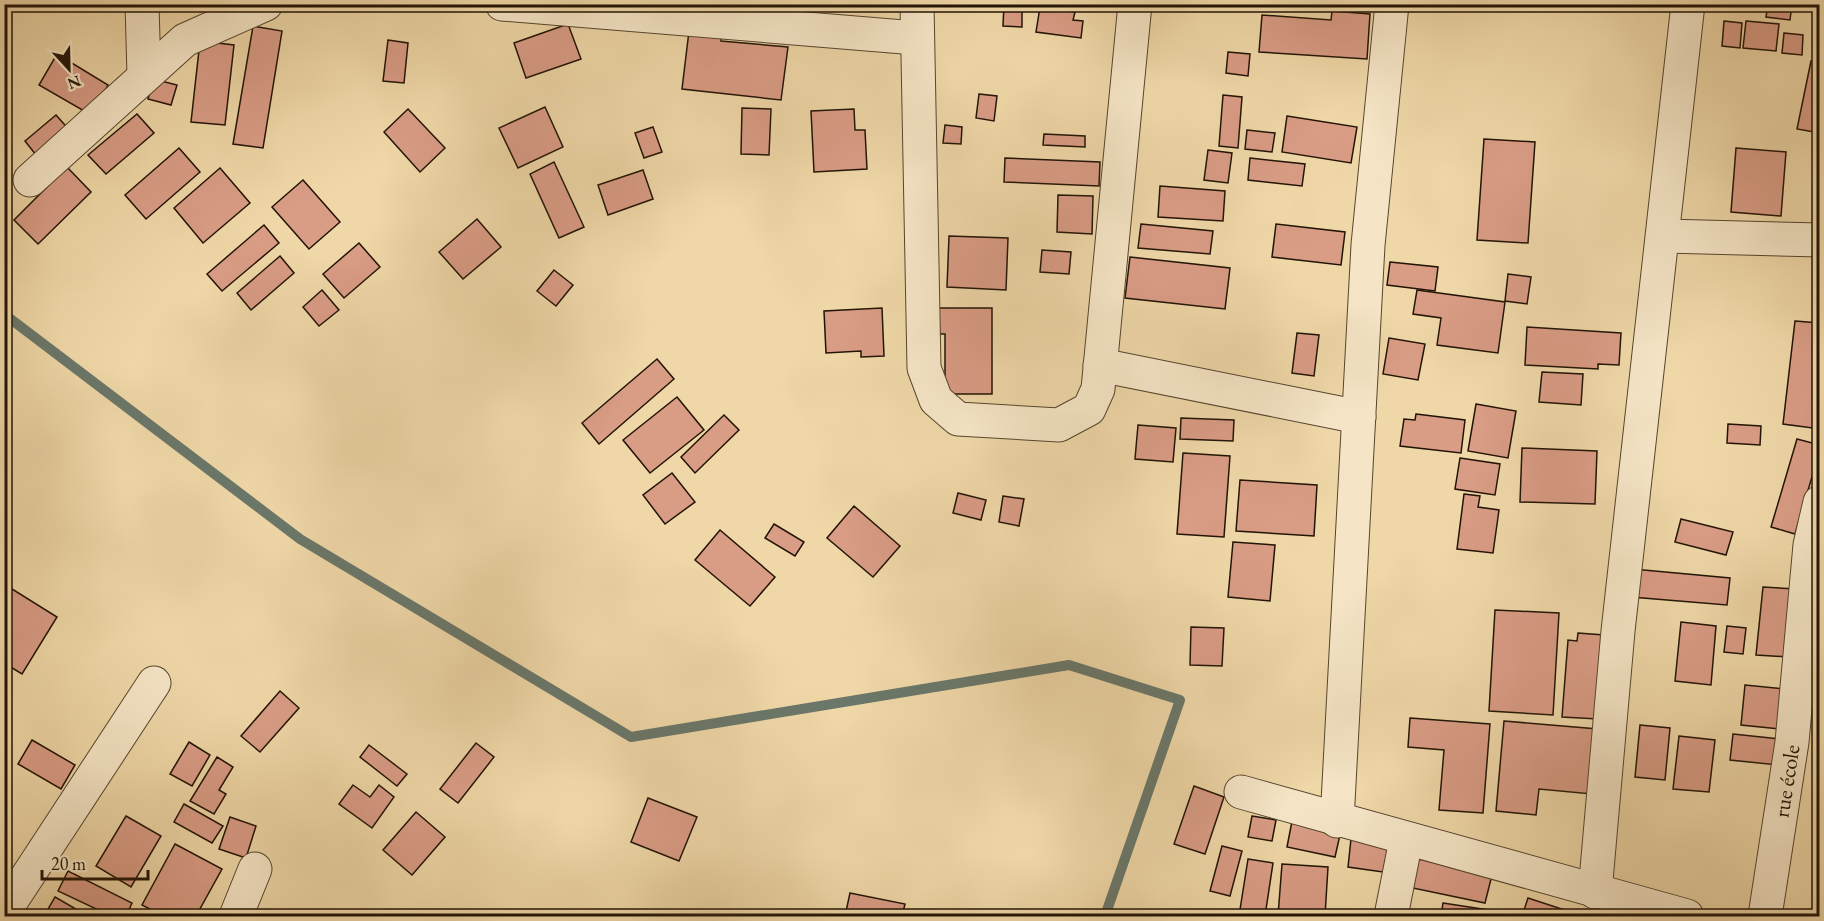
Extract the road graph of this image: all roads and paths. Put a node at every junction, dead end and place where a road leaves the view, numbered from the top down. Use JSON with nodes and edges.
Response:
{"nodes":[{"id":1,"x":142,"y":4,"type":"edge"},
{"id":2,"x":266,"y":4,"type":"edge"},
{"id":3,"x":502,"y":4,"type":"edge"},
{"id":4,"x":917,"y":4,"type":"edge"},
{"id":5,"x":1135,"y":4,"type":"edge"},
{"id":6,"x":1392,"y":4,"type":"edge"},
{"id":7,"x":1688,"y":4,"type":"edge"},
{"id":8,"x":916,"y":38,"type":"junction"},
{"id":9,"x":144,"y":75,"type":"junction"},
{"id":10,"x":30,"y":180,"type":"dead end"},
{"id":11,"x":1664,"y":236,"type":"junction"},
{"id":12,"x":1820,"y":240,"type":"edge"},
{"id":13,"x":1100,"y":365,"type":"junction"},
{"id":14,"x":1359,"y":417,"type":"junction"},
{"id":15,"x":1820,"y":502,"type":"edge"},
{"id":16,"x":1815,"y":545,"type":"edge"},
{"id":17,"x":154,"y":683,"type":"dead end"},
{"id":18,"x":1241,"y":792,"type":"dead end"},
{"id":19,"x":1337,"y":821,"type":"junction"},
{"id":20,"x":1406,"y":840,"type":"junction"},
{"id":21,"x":255,"y":869,"type":"dead end"},
{"id":22,"x":1595,"y":892,"type":"junction"},
{"id":23,"x":1644,"y":911,"type":"edge"},
{"id":24,"x":4,"y":912,"type":"edge"},
{"id":25,"x":236,"y":916,"type":"edge"},
{"id":26,"x":1391,"y":916,"type":"edge"},
{"id":27,"x":1687,"y":916,"type":"edge"},
{"id":28,"x":1765,"y":916,"type":"edge"}],
"edges":[{"from":1,"to":9,"type":"street"},
{"from":2,"to":9,"type":"street"},
{"from":3,"to":8,"type":"street"},
{"from":4,"to":8,"type":"street"},
{"from":5,"to":13,"type":"street"},
{"from":6,"to":14,"type":"street"},
{"from":7,"to":11,"type":"street"},
{"from":8,"to":13,"type":"street"},
{"from":9,"to":10,"type":"street"},
{"from":11,"to":12,"type":"street"},
{"from":11,"to":22,"type":"street"},
{"from":13,"to":14,"type":"street"},
{"from":14,"to":19,"type":"street"},
{"from":15,"to":16,"type":"street","name":"rue école"},
{"from":16,"to":28,"type":"street","name":"rue école"},
{"from":17,"to":24,"type":"street"},
{"from":18,"to":19,"type":"street"},
{"from":19,"to":20,"type":"street"},
{"from":20,"to":22,"type":"street"},
{"from":20,"to":26,"type":"street"},
{"from":21,"to":25,"type":"street"},
{"from":22,"to":23,"type":"street"},
{"from":23,"to":27,"type":"street"}]}
